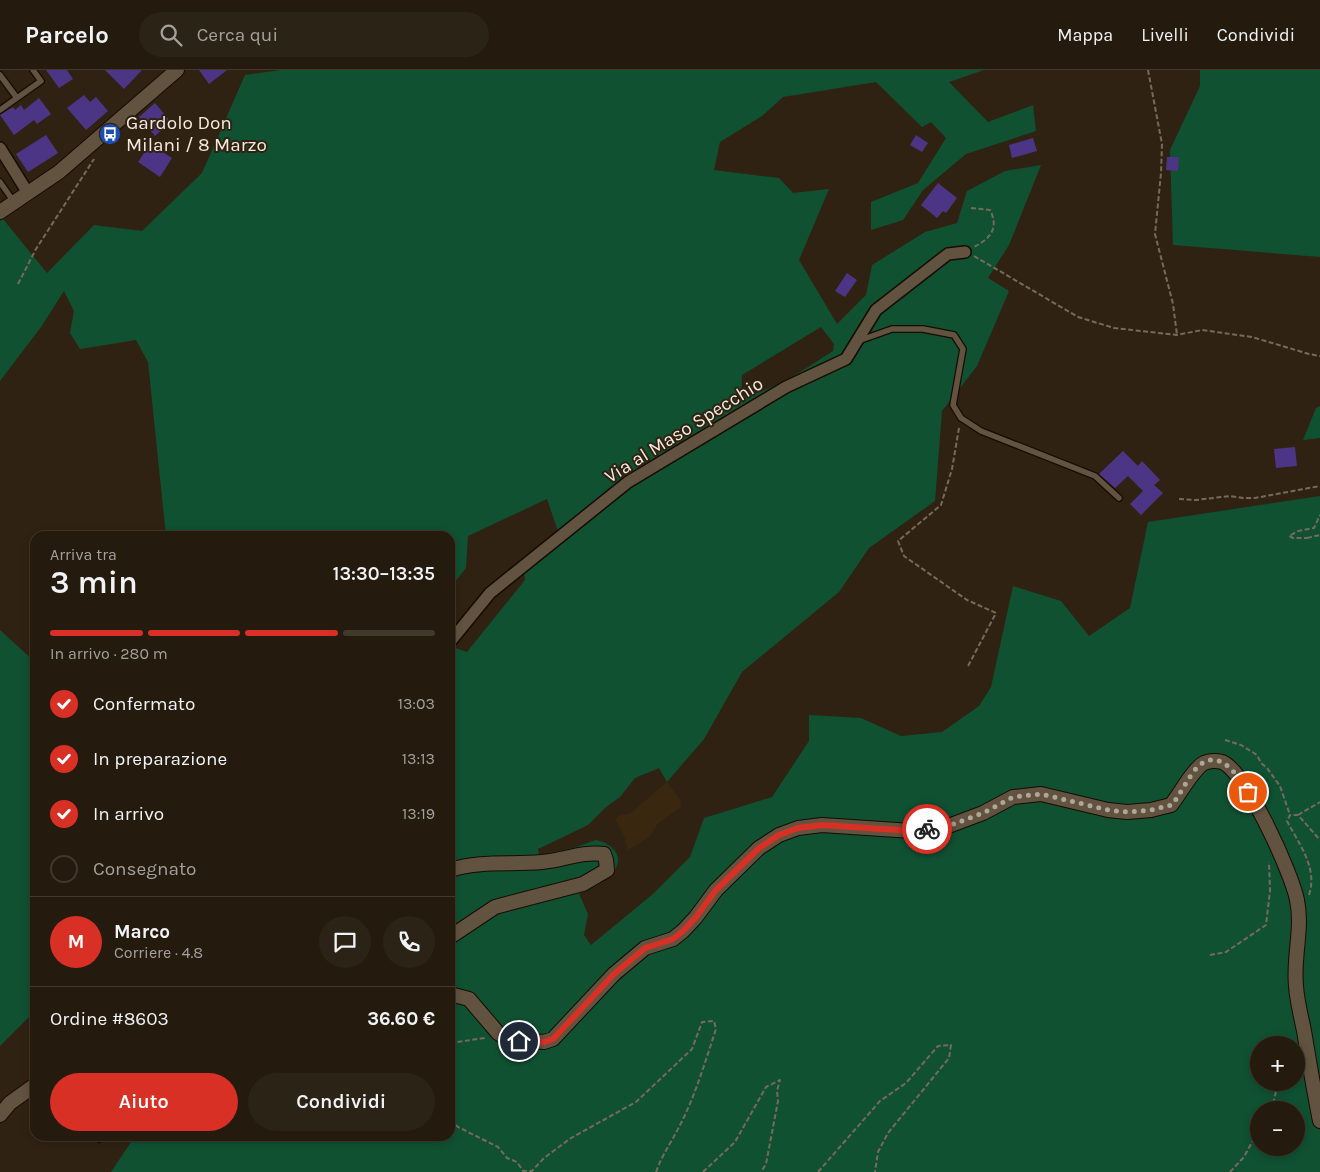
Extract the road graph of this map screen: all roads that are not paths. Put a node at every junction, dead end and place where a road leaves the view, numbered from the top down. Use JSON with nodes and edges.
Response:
{"nodes":[{"id":1,"x":33,"y":70,"type":"edge"},
{"id":2,"x":177,"y":70,"type":"edge"},
{"id":3,"x":0,"y":75,"type":"edge"},
{"id":4,"x":16,"y":98,"type":"junction"},
{"id":5,"x":0,"y":110,"type":"edge"},
{"id":6,"x":0,"y":148,"type":"edge"},
{"id":7,"x":0,"y":182,"type":"edge"},
{"id":8,"x":28,"y":193,"type":"junction"},
{"id":9,"x":14,"y":202,"type":"junction"},
{"id":10,"x":0,"y":212,"type":"edge"},
{"id":11,"x":965,"y":252,"type":"road end"},
{"id":12,"x":856,"y":342,"type":"junction"},
{"id":13,"x":1119,"y":498,"type":"dead end"},
{"id":14,"x":455,"y":636,"type":"edge"},
{"id":15,"x":455,"y":869,"type":"edge"},
{"id":16,"x":455,"y":934,"type":"edge"},
{"id":17,"x":455,"y":995,"type":"edge"},
{"id":18,"x":30,"y":1089,"type":"edge"},
{"id":19,"x":0,"y":1115,"type":"edge"},
{"id":20,"x":1320,"y":1121,"type":"edge"}],
"edges":[{"from":1,"to":4,"type":"lane"},
{"from":2,"to":8,"type":"street"},
{"from":3,"to":4,"type":"lane"},
{"from":4,"to":5,"type":"lane"},
{"from":6,"to":8,"type":"street"},
{"from":7,"to":9,"type":"lane"},
{"from":8,"to":9,"type":"street"},
{"from":9,"to":10,"type":"street"},
{"from":11,"to":12,"type":"street","name":"Via al Maso Specchio"},
{"from":12,"to":13,"type":"lane"},
{"from":12,"to":14,"type":"street","name":"Via al Maso Specchio"},
{"from":15,"to":16,"type":"street"},
{"from":17,"to":20,"type":"street"},
{"from":18,"to":19,"type":"street"}]}
